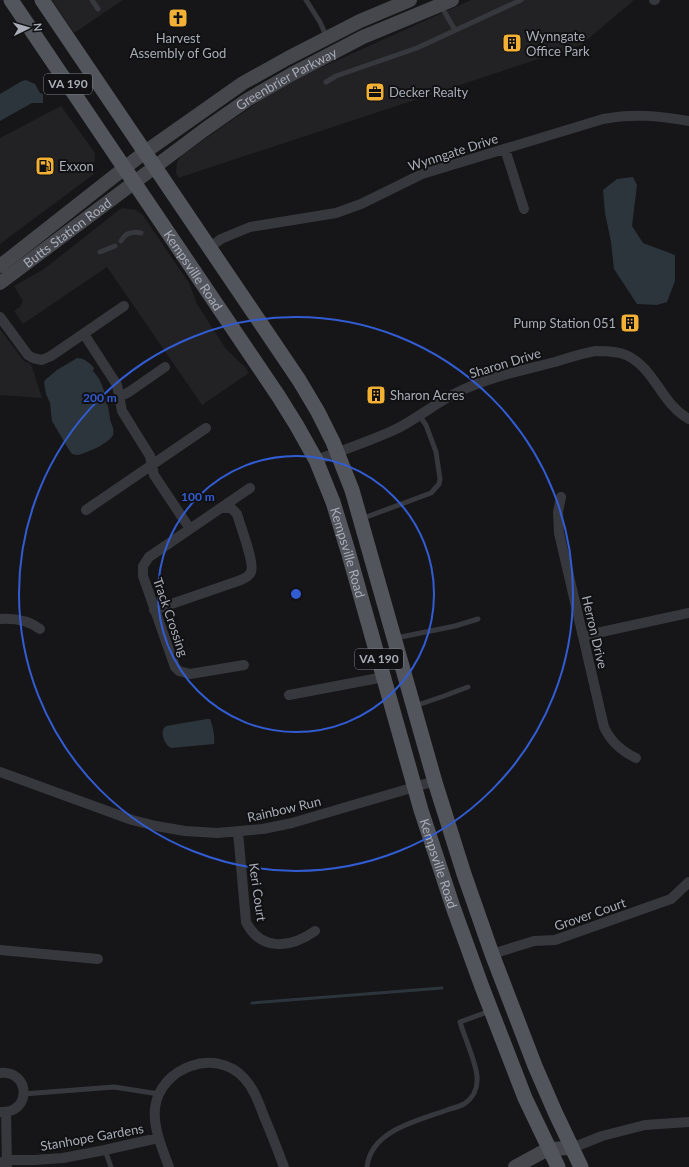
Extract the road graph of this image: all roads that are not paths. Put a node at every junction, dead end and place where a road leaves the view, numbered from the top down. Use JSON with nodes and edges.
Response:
{"nodes":[{"id":1,"x":11,"y":0,"type":"edge"},
{"id":2,"x":42,"y":0,"type":"edge"},
{"id":3,"x":92,"y":0,"type":"edge"},
{"id":4,"x":306,"y":0,"type":"edge"},
{"id":5,"x":410,"y":0,"type":"edge"},
{"id":6,"x":521,"y":0,"type":"edge"},
{"id":7,"x":443,"y":2,"type":"edge"},
{"id":8,"x":98,"y":9,"type":"dead end"},
{"id":9,"x":455,"y":30,"type":"junction"},
{"id":10,"x":327,"y":38,"type":"junction"},
{"id":11,"x":326,"y":82,"type":"dead end"},
{"id":12,"x":689,"y":121,"type":"edge"},
{"id":13,"x":505,"y":148,"type":"junction"},
{"id":14,"x":144,"y":152,"type":"junction"},
{"id":15,"x":124,"y":167,"type":"junction"},
{"id":16,"x":155,"y":167,"type":"junction"},
{"id":17,"x":135,"y":182,"type":"junction"},
{"id":18,"x":524,"y":210,"type":"dead end"},
{"id":19,"x":141,"y":233,"type":"dead end"},
{"id":20,"x":121,"y":242,"type":"dead end"},
{"id":21,"x":115,"y":246,"type":"dead end"},
{"id":22,"x":209,"y":248,"type":"junction"},
{"id":23,"x":100,"y":252,"type":"dead end"},
{"id":24,"x":0,"y":266,"type":"edge"},
{"id":25,"x":0,"y":284,"type":"edge"},
{"id":26,"x":124,"y":306,"type":"dead end"},
{"id":27,"x":0,"y":318,"type":"edge"},
{"id":28,"x":84,"y":334,"type":"junction"},
{"id":29,"x":165,"y":367,"type":"dead end"},
{"id":30,"x":119,"y":396,"type":"junction"},
{"id":31,"x":419,"y":415,"type":"junction"},
{"id":32,"x":689,"y":419,"type":"edge"},
{"id":33,"x":206,"y":428,"type":"dead end"},
{"id":34,"x":337,"y":452,"type":"junction"},
{"id":35,"x":316,"y":460,"type":"junction"},
{"id":36,"x":152,"y":465,"type":"junction"},
{"id":37,"x":250,"y":488,"type":"dead end"},
{"id":38,"x":561,"y":497,"type":"dead end"},
{"id":39,"x":221,"y":508,"type":"junction"},
{"id":40,"x":86,"y":510,"type":"dead end"},
{"id":41,"x":362,"y":519,"type":"junction"},
{"id":42,"x":190,"y":529,"type":"junction"},
{"id":43,"x":154,"y":610,"type":"junction"},
{"id":44,"x":689,"y":613,"type":"edge"},
{"id":45,"x":0,"y":619,"type":"edge"},
{"id":46,"x":478,"y":619,"type":"dead end"},
{"id":47,"x":40,"y":629,"type":"dead end"},
{"id":48,"x":583,"y":636,"type":"junction"},
{"id":49,"x":395,"y":638,"type":"junction"},
{"id":50,"x":244,"y":665,"type":"dead end"},
{"id":51,"x":384,"y":677,"type":"junction"},
{"id":52,"x":468,"y":687,"type":"dead end"},
{"id":53,"x":289,"y":695,"type":"dead end"},
{"id":54,"x":414,"y":706,"type":"junction"},
{"id":55,"x":636,"y":758,"type":"dead end"},
{"id":56,"x":0,"y":772,"type":"edge"},
{"id":57,"x":435,"y":781,"type":"junction"},
{"id":58,"x":414,"y":787,"type":"junction"},
{"id":59,"x":238,"y":832,"type":"junction"},
{"id":60,"x":689,"y":882,"type":"edge"},
{"id":61,"x":315,"y":931,"type":"dead end"},
{"id":62,"x":0,"y":950,"type":"edge"},
{"id":63,"x":492,"y":954,"type":"junction"},
{"id":64,"x":98,"y":959,"type":"dead end"},
{"id":65,"x":491,"y":1011,"type":"junction"},
{"id":66,"x":0,"y":1073,"type":"edge"},
{"id":67,"x":24,"y":1094,"type":"junction"},
{"id":68,"x":159,"y":1094,"type":"junction"},
{"id":69,"x":3,"y":1112,"type":"edge"},
{"id":70,"x":689,"y":1122,"type":"edge"},
{"id":71,"x":158,"y":1138,"type":"junction"},
{"id":72,"x":572,"y":1148,"type":"junction"},
{"id":73,"x":548,"y":1149,"type":"junction"},
{"id":74,"x":105,"y":1150,"type":"junction"},
{"id":75,"x":4,"y":1162,"type":"edge"},
{"id":76,"x":554,"y":1166,"type":"edge"},
{"id":77,"x":111,"y":1167,"type":"edge"},
{"id":78,"x":169,"y":1167,"type":"edge"},
{"id":79,"x":284,"y":1167,"type":"edge"},
{"id":80,"x":367,"y":1167,"type":"edge"},
{"id":81,"x":515,"y":1167,"type":"edge"},
{"id":82,"x":581,"y":1167,"type":"edge"}],
"edges":[{"from":1,"to":15,"type":"main road","name":"Kempsville Road","number":"VA 190"},
{"from":2,"to":14,"type":"main road","name":"Kempsville Road","number":"VA 190"},
{"from":3,"to":8,"type":"lane"},
{"from":4,"to":10,"type":"lane"},
{"from":5,"to":10,"type":"main road","name":"Greenbrier Parkway"},
{"from":6,"to":9,"type":"lane"},
{"from":7,"to":9,"type":"lane"},
{"from":7,"to":16,"type":"main road","name":"Greenbrier Parkway"},
{"from":9,"to":11,"type":"lane"},
{"from":10,"to":14,"type":"main road","name":"Greenbrier Parkway"},
{"from":12,"to":13,"type":"street","name":"Wynngate Drive"},
{"from":13,"to":18,"type":"street"},
{"from":13,"to":22,"type":"street","name":"Wynngate Drive"},
{"from":14,"to":15,"type":"main road","name":"Greenbrier Parkway"},
{"from":14,"to":16,"type":"main road","name":"Kempsville Road","number":"VA 190"},
{"from":15,"to":17,"type":"main road","name":"Kempsville Road","number":"VA 190"},
{"from":15,"to":24,"type":"main road","name":"Butts Station Road"},
{"from":16,"to":17,"type":"main road","name":"Greenbrier Parkway"},
{"from":16,"to":22,"type":"main road","name":"Kempsville Road","number":"VA 190"},
{"from":17,"to":25,"type":"main road","name":"Butts Station Road"},
{"from":17,"to":35,"type":"main road","name":"Kempsville Road","number":"VA 190"},
{"from":19,"to":20,"type":"lane"},
{"from":21,"to":23,"type":"lane"},
{"from":22,"to":34,"type":"main road","name":"Kempsville Road","number":"VA 190"},
{"from":26,"to":28,"type":"street"},
{"from":27,"to":28,"type":"street"},
{"from":28,"to":30,"type":"street"},
{"from":29,"to":30,"type":"street"},
{"from":30,"to":36,"type":"street"},
{"from":31,"to":32,"type":"street","name":"Sharon Drive"},
{"from":31,"to":34,"type":"street","name":"Sharon Drive"},
{"from":31,"to":41,"type":"lane"},
{"from":33,"to":36,"type":"street"},
{"from":34,"to":35,"type":"street","name":"Sharon Drive"},
{"from":34,"to":41,"type":"main road","name":"Kempsville Road","number":"VA 190"},
{"from":35,"to":51,"type":"main road","name":"Kempsville Road","number":"VA 190"},
{"from":36,"to":40,"type":"street"},
{"from":36,"to":42,"type":"street"},
{"from":37,"to":39,"type":"street","name":"Track Crossing"},
{"from":38,"to":48,"type":"street","name":"Herron Drive"},
{"from":39,"to":42,"type":"street","name":"Track Crossing"},
{"from":39,"to":43,"type":"street"},
{"from":41,"to":49,"type":"main road","name":"Kempsville Road","number":"VA 190"},
{"from":42,"to":43,"type":"street","name":"Track Crossing"},
{"from":43,"to":50,"type":"street","name":"Track Crossing"},
{"from":44,"to":48,"type":"street"},
{"from":45,"to":47,"type":"street"},
{"from":46,"to":49,"type":"lane"},
{"from":48,"to":55,"type":"street","name":"Herron Drive"},
{"from":49,"to":54,"type":"main road","name":"Kempsville Road","number":"VA 190"},
{"from":51,"to":53,"type":"street"},
{"from":51,"to":58,"type":"main road","name":"Kempsville Road","number":"VA 190"},
{"from":52,"to":54,"type":"lane"},
{"from":54,"to":57,"type":"main road","name":"Kempsville Road","number":"VA 190"},
{"from":56,"to":59,"type":"street","name":"Rainbow Run"},
{"from":57,"to":58,"type":"street","name":"Rainbow Run"},
{"from":57,"to":63,"type":"main road","name":"Kempsville Road","number":"VA 190"},
{"from":58,"to":59,"type":"street","name":"Rainbow Run"},
{"from":58,"to":65,"type":"main road","name":"Kempsville Road","number":"VA 190"},
{"from":59,"to":61,"type":"street","name":"Keri Court"},
{"from":60,"to":63,"type":"street","name":"Grover Court"},
{"from":62,"to":64,"type":"street"},
{"from":63,"to":72,"type":"main road","name":"Kempsville Road","number":"VA 190"},
{"from":65,"to":73,"type":"main road","name":"Kempsville Road","number":"VA 190"},
{"from":65,"to":80,"type":"lane"},
{"from":66,"to":67,"type":"street"},
{"from":67,"to":68,"type":"lane"},
{"from":67,"to":69,"type":"street"},
{"from":68,"to":71,"type":"street"},
{"from":68,"to":79,"type":"street"},
{"from":69,"to":75,"type":"street"},
{"from":70,"to":72,"type":"street"},
{"from":71,"to":74,"type":"street","name":"Stanhope Gardens"},
{"from":71,"to":78,"type":"street"},
{"from":72,"to":73,"type":"main road"},
{"from":72,"to":76,"type":"main road"},
{"from":72,"to":82,"type":"main road","name":"Kempsville Road","number":"VA 190"},
{"from":73,"to":76,"type":"main road","name":"Kempsville Road","number":"VA 190"},
{"from":73,"to":81,"type":"main road"},
{"from":74,"to":75,"type":"street","name":"Stanhope Gardens"},
{"from":74,"to":77,"type":"lane"}]}
